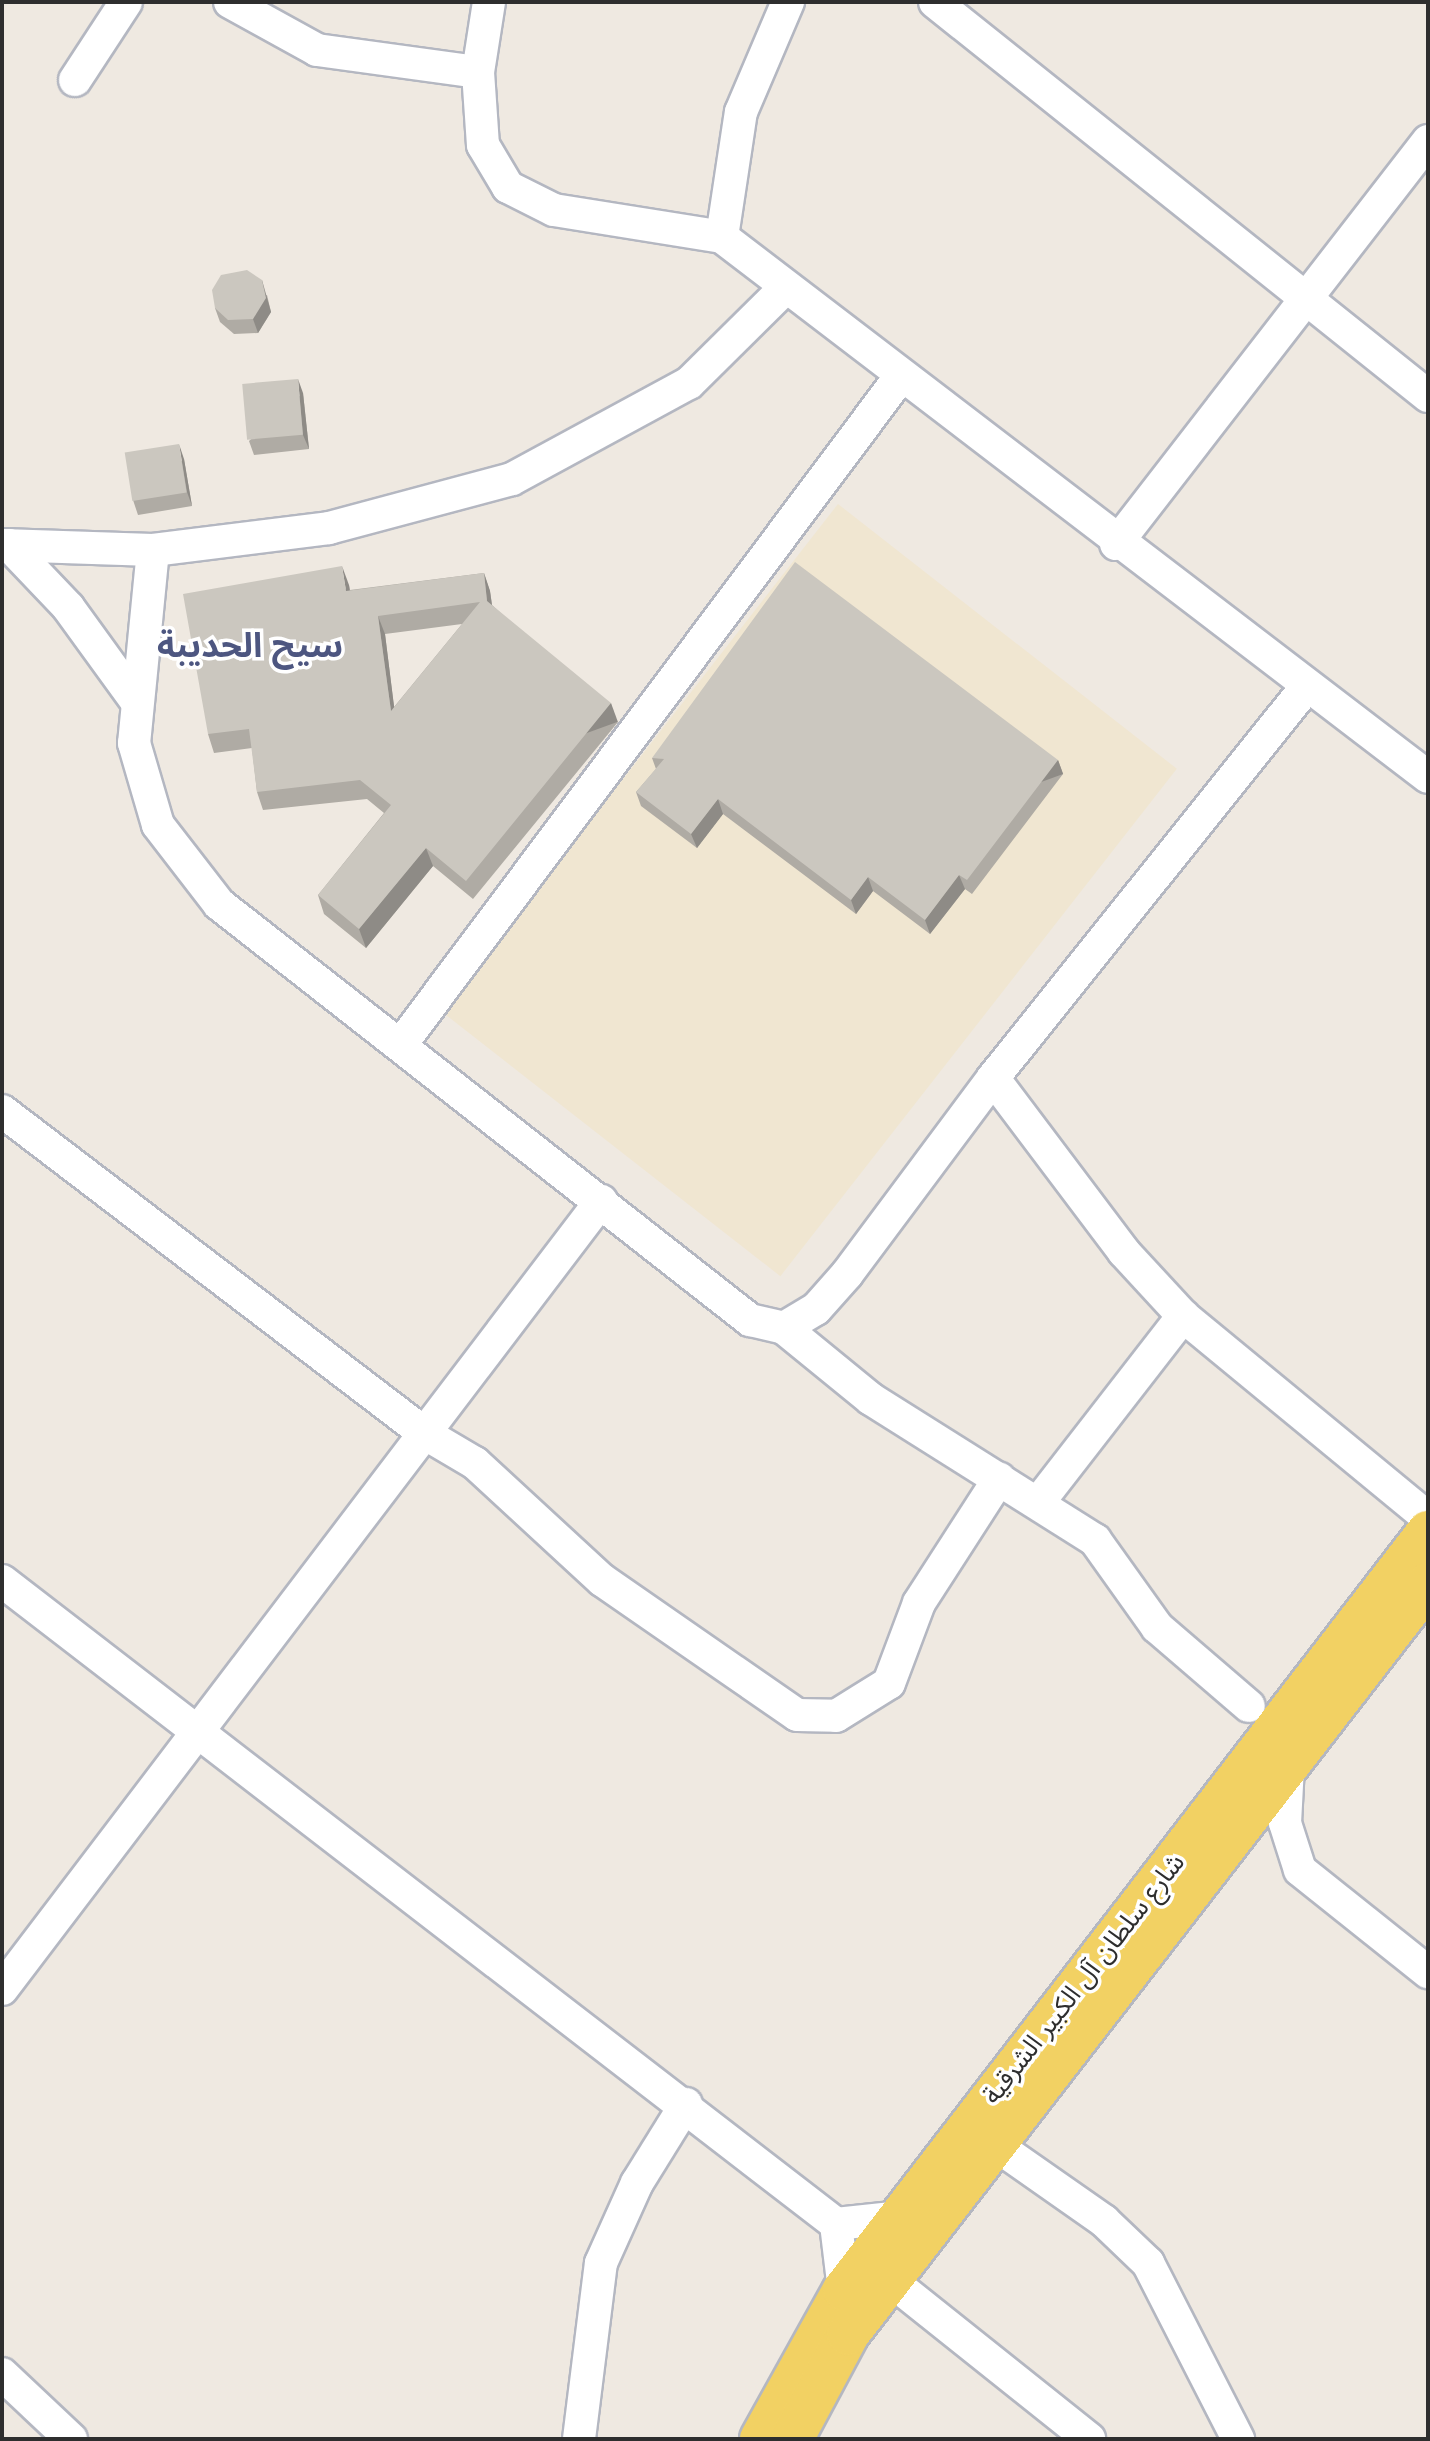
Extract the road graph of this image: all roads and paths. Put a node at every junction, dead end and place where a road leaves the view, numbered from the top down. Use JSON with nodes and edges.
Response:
{"nodes":[{"id":1,"x":126,"y":2,"type":"edge"},
{"id":2,"x":230,"y":2,"type":"edge"},
{"id":3,"x":489,"y":2,"type":"edge"},
{"id":4,"x":788,"y":2,"type":"edge"},
{"id":5,"x":935,"y":2,"type":"edge"},
{"id":6,"x":478,"y":72,"type":"junction"},
{"id":7,"x":75,"y":80,"type":"dead end"},
{"id":8,"x":1428,"y":141,"type":"edge"},
{"id":9,"x":722,"y":237,"type":"junction"},
{"id":10,"x":785,"y":288,"type":"junction"},
{"id":11,"x":1301,"y":300,"type":"junction"},
{"id":12,"x":900,"y":377,"type":"junction"},
{"id":13,"x":1428,"y":396,"type":"edge"},
{"id":14,"x":1116,"y":544,"type":"junction"},
{"id":15,"x":6,"y":545,"type":"edge"},
{"id":16,"x":153,"y":550,"type":"junction"},
{"id":17,"x":1307,"y":686,"type":"junction"},
{"id":18,"x":136,"y":701,"type":"junction"},
{"id":19,"x":1428,"y":777,"type":"edge"},
{"id":20,"x":402,"y":1043,"type":"junction"},
{"id":21,"x":993,"y":1078,"type":"junction"},
{"id":22,"x":2,"y":1111,"type":"edge"},
{"id":23,"x":601,"y":1201,"type":"junction"},
{"id":24,"x":1183,"y":1316,"type":"junction"},
{"id":25,"x":784,"y":1328,"type":"junction"},
{"id":26,"x":424,"y":1433,"type":"junction"},
{"id":27,"x":999,"y":1479,"type":"junction"},
{"id":28,"x":1038,"y":1503,"type":"junction"},
{"id":29,"x":1428,"y":1518,"type":"edge"},
{"id":30,"x":1428,"y":1532,"type":"edge"},
{"id":31,"x":2,"y":1581,"type":"edge"},
{"id":32,"x":1428,"y":1584,"type":"edge"},
{"id":33,"x":1249,"y":1706,"type":"dead end"},
{"id":34,"x":201,"y":1728,"type":"junction"},
{"id":35,"x":1288,"y":1766,"type":"junction"},
{"id":36,"x":1428,"y":1972,"type":"edge"},
{"id":37,"x":2,"y":1989,"type":"edge"},
{"id":38,"x":686,"y":2104,"type":"junction"},
{"id":39,"x":997,"y":2146,"type":"junction"},
{"id":40,"x":900,"y":2217,"type":"junction"},
{"id":41,"x":836,"y":2224,"type":"junction"},
{"id":42,"x":890,"y":2280,"type":"junction"},
{"id":43,"x":844,"y":2290,"type":"junction"},
{"id":44,"x":2,"y":2374,"type":"edge"},
{"id":45,"x":71,"y":2439,"type":"edge"},
{"id":46,"x":579,"y":2439,"type":"edge"},
{"id":47,"x":761,"y":2439,"type":"edge"},
{"id":48,"x":792,"y":2439,"type":"edge"},
{"id":49,"x":1089,"y":2439,"type":"edge"},
{"id":50,"x":1238,"y":2439,"type":"edge"}],
"edges":[{"from":1,"to":7,"type":"street"},
{"from":2,"to":6,"type":"street"},
{"from":3,"to":6,"type":"street"},
{"from":4,"to":9,"type":"street"},
{"from":5,"to":11,"type":"street"},
{"from":6,"to":9,"type":"street"},
{"from":8,"to":11,"type":"street"},
{"from":9,"to":10,"type":"street"},
{"from":10,"to":12,"type":"street"},
{"from":10,"to":16,"type":"street"},
{"from":11,"to":13,"type":"street"},
{"from":11,"to":14,"type":"street"},
{"from":12,"to":14,"type":"street"},
{"from":12,"to":20,"type":"street"},
{"from":14,"to":17,"type":"street"},
{"from":15,"to":16,"type":"street"},
{"from":15,"to":18,"type":"street"},
{"from":16,"to":18,"type":"street"},
{"from":17,"to":19,"type":"street"},
{"from":17,"to":21,"type":"street"},
{"from":18,"to":20,"type":"street"},
{"from":20,"to":23,"type":"street"},
{"from":21,"to":24,"type":"street"},
{"from":21,"to":25,"type":"street"},
{"from":22,"to":26,"type":"street"},
{"from":23,"to":25,"type":"street"},
{"from":23,"to":26,"type":"street"},
{"from":24,"to":28,"type":"street"},
{"from":24,"to":29,"type":"street"},
{"from":25,"to":27,"type":"street"},
{"from":26,"to":27,"type":"street"},
{"from":26,"to":34,"type":"street"},
{"from":27,"to":28,"type":"street"},
{"from":28,"to":33,"type":"street"},
{"from":30,"to":40,"type":"main road","name":"شارع سلطان آل الكبير الشرقية"},
{"from":31,"to":34,"type":"street"},
{"from":32,"to":35,"type":"main road","name":"شارع سلطان آل الكبير الشرقية"},
{"from":34,"to":37,"type":"street"},
{"from":34,"to":38,"type":"street"},
{"from":35,"to":36,"type":"street"},
{"from":35,"to":39,"type":"main road","name":"شارع سلطان آل الكبير الشرقية"},
{"from":38,"to":41,"type":"street"},
{"from":38,"to":46,"type":"street"},
{"from":39,"to":42,"type":"main road","name":"شارع سلطان آل الكبير الشرقية"},
{"from":39,"to":50,"type":"street"},
{"from":40,"to":41,"type":"street"},
{"from":40,"to":43,"type":"main road","name":"شارع سلطان آل الكبير الشرقية"},
{"from":41,"to":43,"type":"street"},
{"from":42,"to":48,"type":"main road","name":"شارع سلطان آل الكبير الشرقية"},
{"from":42,"to":49,"type":"street"},
{"from":43,"to":47,"type":"main road","name":"شارع سلطان آل الكبير الشرقية"},
{"from":44,"to":45,"type":"street"}]}
